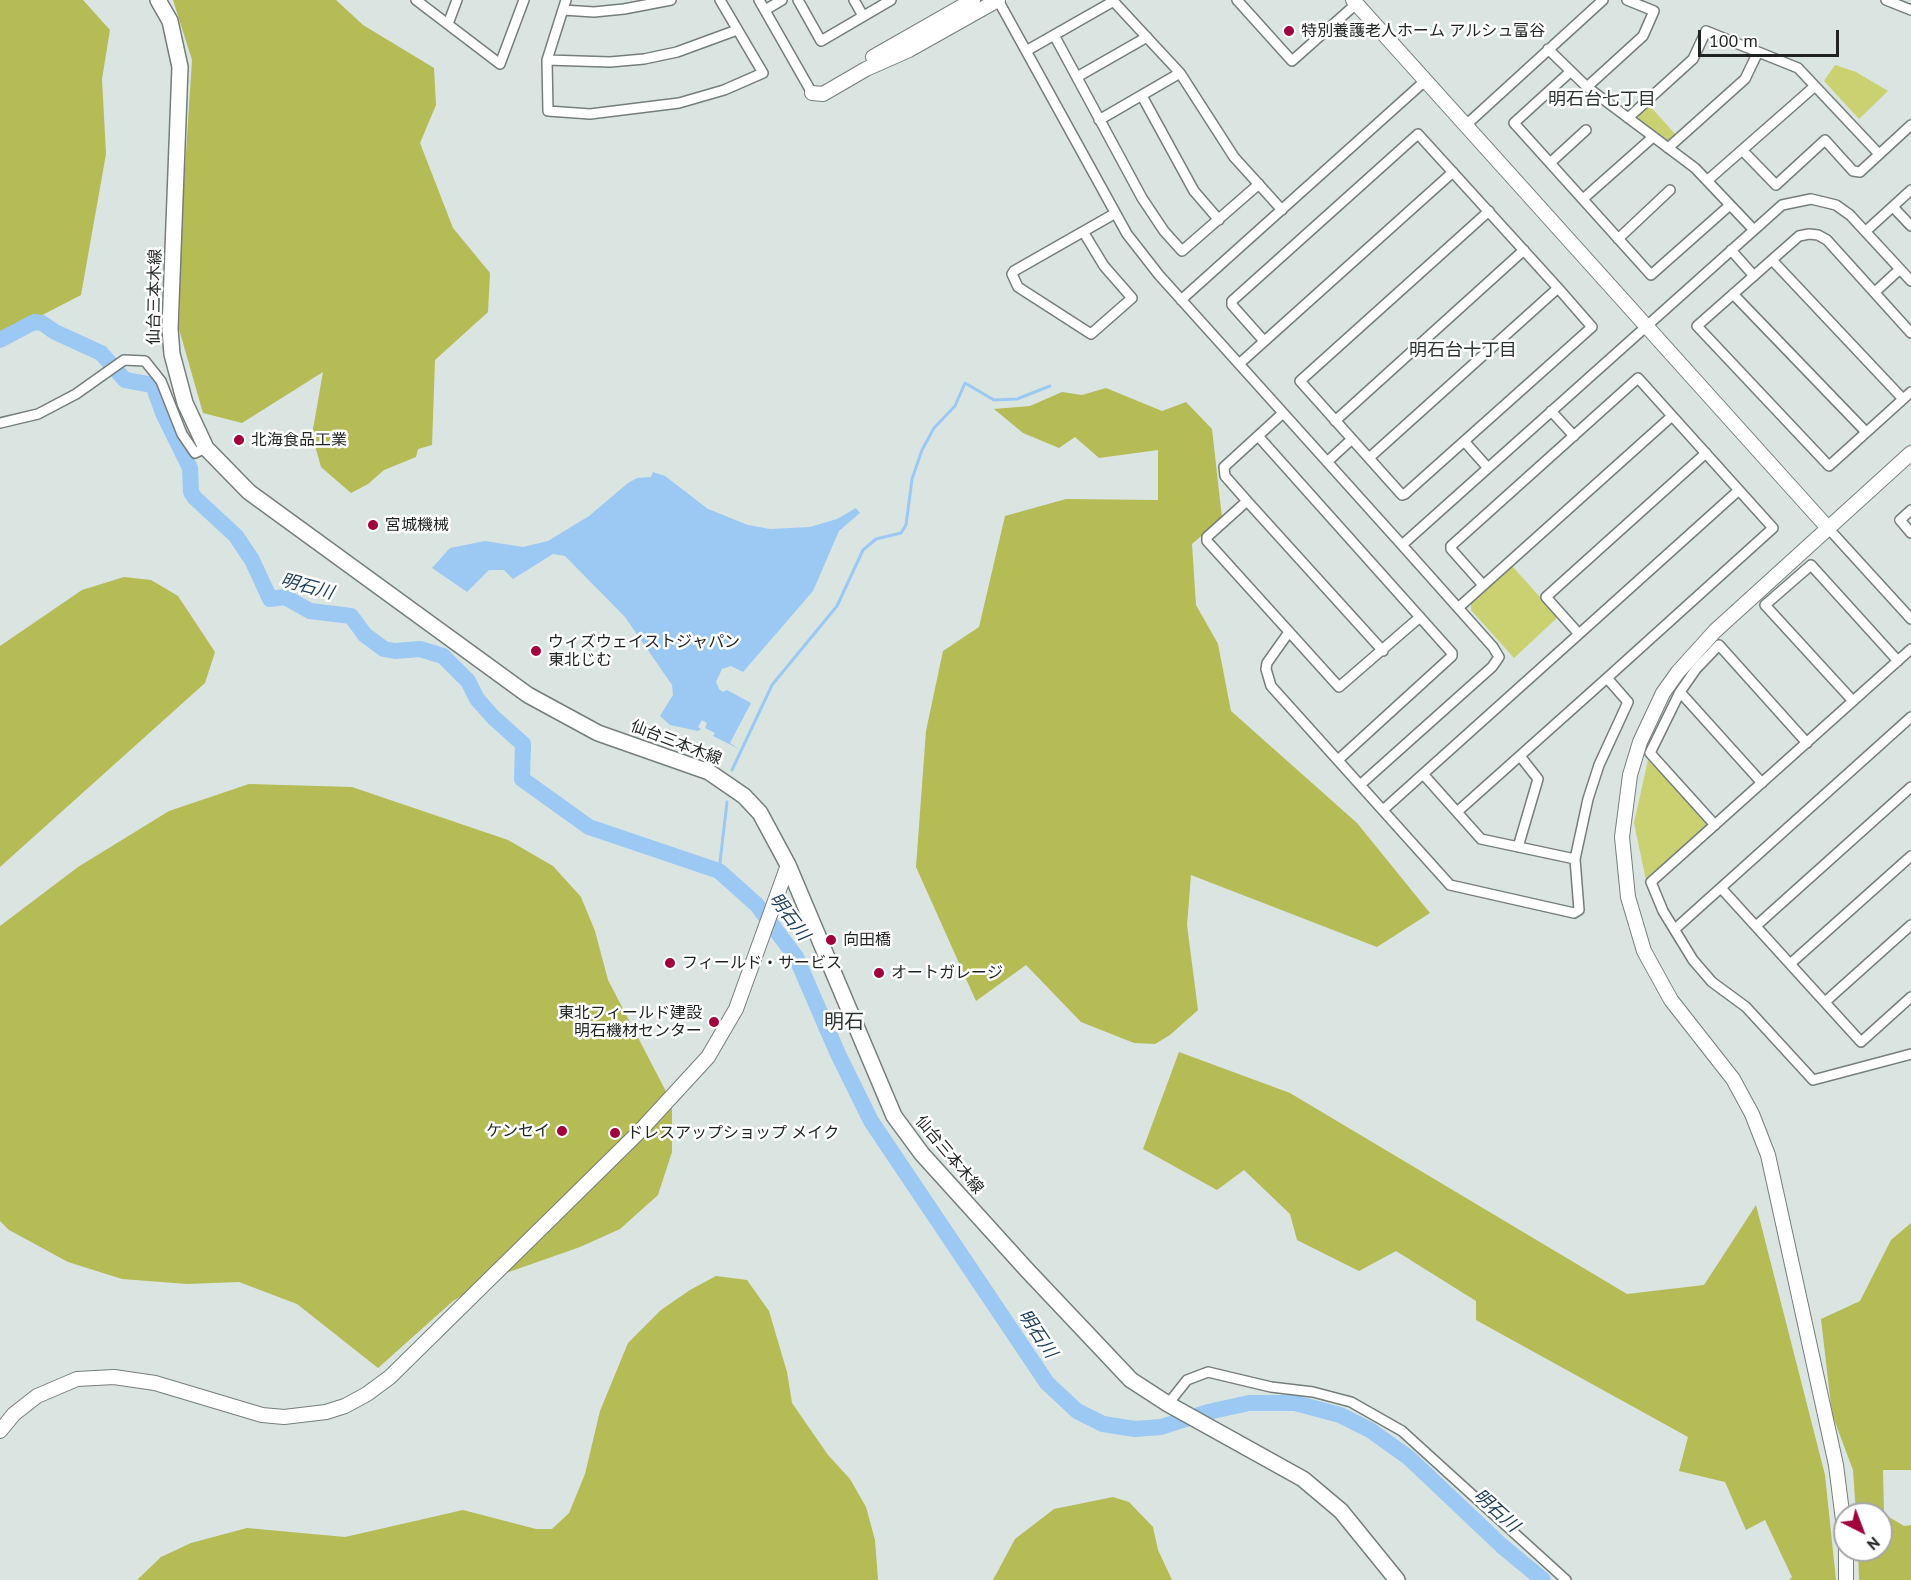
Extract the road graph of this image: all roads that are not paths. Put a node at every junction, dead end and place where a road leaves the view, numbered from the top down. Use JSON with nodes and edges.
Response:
{"nodes":[{"id":1,"x":158,"y":0,"type":"edge"},
{"id":2,"x":416,"y":0,"type":"edge"},
{"id":3,"x":457,"y":0,"type":"edge"},
{"id":4,"x":524,"y":0,"type":"edge"},
{"id":5,"x":671,"y":0,"type":"edge"},
{"id":6,"x":720,"y":0,"type":"edge"},
{"id":7,"x":759,"y":0,"type":"edge"},
{"id":8,"x":782,"y":0,"type":"edge"},
{"id":9,"x":798,"y":0,"type":"edge"},
{"id":10,"x":854,"y":0,"type":"edge"},
{"id":11,"x":891,"y":0,"type":"edge"},
{"id":12,"x":974,"y":0,"type":"edge"},
{"id":13,"x":998,"y":0,"type":"edge"},
{"id":14,"x":1237,"y":0,"type":"edge"},
{"id":15,"x":1603,"y":0,"type":"edge"},
{"id":16,"x":1627,"y":0,"type":"edge"},
{"id":17,"x":1886,"y":0,"type":"edge"},
{"id":18,"x":1355,"y":2,"type":"edge"},
{"id":19,"x":1899,"y":2,"type":"edge"},
{"id":20,"x":564,"y":5,"type":"edge"},
{"id":21,"x":765,"y":10,"type":"junction"},
{"id":22,"x":1911,"y":10,"type":"edge"},
{"id":23,"x":863,"y":16,"type":"junction"},
{"id":24,"x":448,"y":24,"type":"junction"},
{"id":25,"x":737,"y":30,"type":"junction"},
{"id":26,"x":1054,"y":35,"type":"junction"},
{"id":27,"x":1147,"y":37,"type":"junction"},
{"id":28,"x":1548,"y":50,"type":"junction"},
{"id":29,"x":1026,"y":51,"type":"junction"},
{"id":30,"x":1758,"y":52,"type":"junction"},
{"id":31,"x":547,"y":60,"type":"junction"},
{"id":32,"x":1570,"y":72,"type":"junction"},
{"id":33,"x":1179,"y":73,"type":"junction"},
{"id":34,"x":1077,"y":77,"type":"junction"},
{"id":35,"x":1426,"y":80,"type":"junction"},
{"id":36,"x":1815,"y":86,"type":"junction"},
{"id":37,"x":1587,"y":87,"type":"junction"},
{"id":38,"x":812,"y":93,"type":"junction"},
{"id":39,"x":1142,"y":96,"type":"junction"},
{"id":40,"x":1628,"y":118,"type":"junction"},
{"id":41,"x":1099,"y":120,"type":"junction"},
{"id":42,"x":1466,"y":125,"type":"junction"},
{"id":43,"x":1911,"y":125,"type":"edge"},
{"id":44,"x":1586,"y":130,"type":"dead end"},
{"id":45,"x":1653,"y":137,"type":"junction"},
{"id":46,"x":1668,"y":148,"type":"junction"},
{"id":47,"x":1743,"y":150,"type":"junction"},
{"id":48,"x":1879,"y":154,"type":"junction"},
{"id":49,"x":1550,"y":163,"type":"junction"},
{"id":50,"x":1453,"y":172,"type":"junction"},
{"id":51,"x":1708,"y":180,"type":"junction"},
{"id":52,"x":1258,"y":184,"type":"junction"},
{"id":53,"x":1670,"y":190,"type":"dead end"},
{"id":54,"x":1911,"y":190,"type":"edge"},
{"id":55,"x":1583,"y":199,"type":"junction"},
{"id":56,"x":1730,"y":205,"type":"junction"},
{"id":57,"x":1893,"y":207,"type":"junction"},
{"id":58,"x":1282,"y":210,"type":"junction"},
{"id":59,"x":1488,"y":211,"type":"junction"},
{"id":60,"x":1114,"y":214,"type":"junction"},
{"id":61,"x":1219,"y":220,"type":"junction"},
{"id":62,"x":1911,"y":226,"type":"edge"},
{"id":63,"x":1753,"y":229,"type":"junction"},
{"id":64,"x":1866,"y":231,"type":"junction"},
{"id":65,"x":1084,"y":233,"type":"junction"},
{"id":66,"x":1618,"y":239,"type":"junction"},
{"id":67,"x":1524,"y":250,"type":"junction"},
{"id":68,"x":1731,"y":250,"type":"junction"},
{"id":69,"x":1772,"y":260,"type":"junction"},
{"id":70,"x":1900,"y":269,"type":"junction"},
{"id":71,"x":1754,"y":276,"type":"junction"},
{"id":72,"x":1911,"y":281,"type":"edge"},
{"id":73,"x":1558,"y":288,"type":"junction"},
{"id":74,"x":1875,"y":292,"type":"junction"},
{"id":75,"x":1733,"y":294,"type":"junction"},
{"id":76,"x":1181,"y":300,"type":"junction"},
{"id":77,"x":1647,"y":326,"type":"junction"},
{"id":78,"x":1911,"y":333,"type":"edge"},
{"id":79,"x":1264,"y":341,"type":"junction"},
{"id":80,"x":1239,"y":364,"type":"junction"},
{"id":81,"x":1911,"y":392,"type":"edge"},
{"id":82,"x":1903,"y":399,"type":"junction"},
{"id":83,"x":1551,"y":411,"type":"junction"},
{"id":84,"x":1283,"y":413,"type":"junction"},
{"id":85,"x":1672,"y":416,"type":"junction"},
{"id":86,"x":1335,"y":421,"type":"junction"},
{"id":87,"x":0,"y":423,"type":"edge"},
{"id":88,"x":1866,"y":432,"type":"junction"},
{"id":89,"x":1258,"y":436,"type":"junction"},
{"id":90,"x":1574,"y":436,"type":"junction"},
{"id":91,"x":1352,"y":440,"type":"junction"},
{"id":92,"x":1464,"y":441,"type":"junction"},
{"id":93,"x":206,"y":448,"type":"junction"},
{"id":94,"x":1706,"y":453,"type":"junction"},
{"id":95,"x":1911,"y":453,"type":"edge"},
{"id":96,"x":1369,"y":458,"type":"junction"},
{"id":97,"x":1327,"y":462,"type":"junction"},
{"id":98,"x":1488,"y":468,"type":"junction"},
{"id":99,"x":1739,"y":490,"type":"junction"},
{"id":100,"x":1247,"y":501,"type":"junction"},
{"id":101,"x":1911,"y":510,"type":"edge"},
{"id":102,"x":1828,"y":528,"type":"junction"},
{"id":103,"x":1911,"y":532,"type":"edge"},
{"id":104,"x":1402,"y":546,"type":"junction"},
{"id":105,"x":1483,"y":585,"type":"junction"},
{"id":106,"x":1458,"y":608,"type":"junction"},
{"id":107,"x":1420,"y":617,"type":"junction"},
{"id":108,"x":1911,"y":619,"type":"edge"},
{"id":109,"x":1289,"y":632,"type":"junction"},
{"id":110,"x":1579,"y":634,"type":"junction"},
{"id":111,"x":1911,"y":649,"type":"edge"},
{"id":112,"x":1383,"y":651,"type":"junction"},
{"id":113,"x":1898,"y":661,"type":"junction"},
{"id":114,"x":1607,"y":678,"type":"junction"},
{"id":115,"x":1680,"y":692,"type":"junction"},
{"id":116,"x":1853,"y":702,"type":"junction"},
{"id":117,"x":1911,"y":717,"type":"edge"},
{"id":118,"x":1807,"y":743,"type":"junction"},
{"id":119,"x":1520,"y":756,"type":"junction"},
{"id":120,"x":1338,"y":760,"type":"junction"},
{"id":121,"x":1423,"y":774,"type":"junction"},
{"id":122,"x":1762,"y":783,"type":"junction"},
{"id":123,"x":1360,"y":785,"type":"junction"},
{"id":124,"x":1911,"y":787,"type":"edge"},
{"id":125,"x":1383,"y":810,"type":"junction"},
{"id":126,"x":1457,"y":812,"type":"junction"},
{"id":127,"x":1715,"y":825,"type":"junction"},
{"id":128,"x":1518,"y":847,"type":"junction"},
{"id":129,"x":1911,"y":856,"type":"edge"},
{"id":130,"x":1575,"y":859,"type":"junction"},
{"id":131,"x":788,"y":866,"type":"junction"},
{"id":132,"x":1721,"y":888,"type":"junction"},
{"id":133,"x":1911,"y":925,"type":"edge"},
{"id":134,"x":1756,"y":926,"type":"junction"},
{"id":135,"x":1675,"y":929,"type":"junction"},
{"id":136,"x":1790,"y":964,"type":"junction"},
{"id":137,"x":1911,"y":997,"type":"edge"},
{"id":138,"x":1825,"y":1002,"type":"junction"},
{"id":139,"x":1911,"y":1054,"type":"edge"},
{"id":140,"x":1173,"y":1406,"type":"junction"},
{"id":141,"x":0,"y":1431,"type":"edge"},
{"id":142,"x":1841,"y":1502,"type":"edge"},
{"id":143,"x":1846,"y":1562,"type":"edge"},
{"id":144,"x":1397,"y":1580,"type":"edge"},
{"id":145,"x":1566,"y":1580,"type":"edge"},
{"id":146,"x":1846,"y":1580,"type":"edge"}],
"edges":[{"from":1,"to":93,"type":"main road","name":"仙台三本木線"},
{"from":2,"to":24,"type":"street"},
{"from":3,"to":24,"type":"street"},
{"from":4,"to":24,"type":"street"},
{"from":5,"to":20,"type":"street"},
{"from":6,"to":25,"type":"street"},
{"from":7,"to":21,"type":"street"},
{"from":8,"to":21,"type":"street"},
{"from":9,"to":23,"type":"street"},
{"from":10,"to":23,"type":"street"},
{"from":11,"to":23,"type":"street"},
{"from":12,"to":38,"type":"street"},
{"from":13,"to":29,"type":"street"},
{"from":13,"to":38,"type":"street"},
{"from":14,"to":18,"type":"street"},
{"from":15,"to":28,"type":"street"},
{"from":16,"to":37,"type":"street"},
{"from":17,"to":19,"type":"street"},
{"from":18,"to":35,"type":"street"},
{"from":19,"to":22,"type":"street"},
{"from":20,"to":31,"type":"street"},
{"from":21,"to":38,"type":"street"},
{"from":25,"to":31,"type":"street"},
{"from":25,"to":31,"type":"street"},
{"from":26,"to":27,"type":"street"},
{"from":26,"to":29,"type":"street"},
{"from":26,"to":34,"type":"street"},
{"from":27,"to":33,"type":"street"},
{"from":27,"to":34,"type":"street"},
{"from":28,"to":32,"type":"street"},
{"from":28,"to":42,"type":"street"},
{"from":29,"to":60,"type":"street"},
{"from":30,"to":36,"type":"street"},
{"from":30,"to":40,"type":"street"},
{"from":30,"to":46,"type":"street"},
{"from":32,"to":37,"type":"street"},
{"from":32,"to":49,"type":"street"},
{"from":33,"to":39,"type":"street"},
{"from":33,"to":52,"type":"street"},
{"from":34,"to":41,"type":"street"},
{"from":35,"to":42,"type":"street"},
{"from":35,"to":58,"type":"street"},
{"from":36,"to":47,"type":"street"},
{"from":36,"to":48,"type":"street"},
{"from":37,"to":40,"type":"street"},
{"from":39,"to":41,"type":"street"},
{"from":39,"to":61,"type":"street"},
{"from":40,"to":45,"type":"street"},
{"from":41,"to":61,"type":"street"},
{"from":42,"to":77,"type":"street"},
{"from":43,"to":48,"type":"street"},
{"from":44,"to":49,"type":"street"},
{"from":45,"to":46,"type":"street"},
{"from":45,"to":55,"type":"street"},
{"from":46,"to":51,"type":"street"},
{"from":47,"to":48,"type":"street"},
{"from":47,"to":51,"type":"street"},
{"from":49,"to":55,"type":"street"},
{"from":50,"to":59,"type":"street"},
{"from":50,"to":79,"type":"street"},
{"from":50,"to":79,"type":"street"},
{"from":51,"to":56,"type":"street"},
{"from":52,"to":58,"type":"street"},
{"from":52,"to":61,"type":"street"},
{"from":53,"to":66,"type":"street"},
{"from":54,"to":57,"type":"street"},
{"from":55,"to":66,"type":"street"},
{"from":56,"to":63,"type":"street"},
{"from":56,"to":66,"type":"street"},
{"from":57,"to":62,"type":"street"},
{"from":57,"to":64,"type":"street"},
{"from":58,"to":76,"type":"street"},
{"from":59,"to":67,"type":"street"},
{"from":59,"to":86,"type":"street"},
{"from":60,"to":65,"type":"street"},
{"from":60,"to":76,"type":"street"},
{"from":63,"to":64,"type":"street"},
{"from":63,"to":68,"type":"street"},
{"from":64,"to":70,"type":"street"},
{"from":65,"to":65,"type":"street"},
{"from":67,"to":73,"type":"street"},
{"from":67,"to":86,"type":"street"},
{"from":68,"to":71,"type":"street"},
{"from":68,"to":77,"type":"street"},
{"from":69,"to":71,"type":"street"},
{"from":69,"to":74,"type":"street"},
{"from":69,"to":82,"type":"street"},
{"from":70,"to":72,"type":"street"},
{"from":70,"to":74,"type":"street"},
{"from":71,"to":75,"type":"street"},
{"from":73,"to":92,"type":"street"},
{"from":73,"to":96,"type":"street"},
{"from":74,"to":78,"type":"street"},
{"from":75,"to":88,"type":"street"},
{"from":75,"to":88,"type":"street"},
{"from":76,"to":80,"type":"street"},
{"from":77,"to":83,"type":"street"},
{"from":77,"to":102,"type":"street"},
{"from":79,"to":80,"type":"street"},
{"from":80,"to":84,"type":"street"},
{"from":81,"to":82,"type":"street"},
{"from":82,"to":88,"type":"street"},
{"from":83,"to":90,"type":"street"},
{"from":83,"to":98,"type":"street"},
{"from":84,"to":89,"type":"street"},
{"from":84,"to":97,"type":"street"},
{"from":85,"to":90,"type":"street"},
{"from":85,"to":94,"type":"street"},
{"from":85,"to":105,"type":"street"},
{"from":86,"to":91,"type":"street"},
{"from":87,"to":93,"type":"street"},
{"from":89,"to":100,"type":"street"},
{"from":89,"to":107,"type":"street"},
{"from":90,"to":105,"type":"street"},
{"from":91,"to":96,"type":"street"},
{"from":91,"to":97,"type":"street"},
{"from":92,"to":96,"type":"street"},
{"from":92,"to":98,"type":"street"},
{"from":93,"to":131,"type":"main road","name":"仙台三本木線"},
{"from":94,"to":99,"type":"street"},
{"from":94,"to":110,"type":"street"},
{"from":95,"to":102,"type":"street"},
{"from":97,"to":104,"type":"street"},
{"from":98,"to":104,"type":"street"},
{"from":99,"to":110,"type":"street"},
{"from":99,"to":114,"type":"street"},
{"from":100,"to":109,"type":"street"},
{"from":100,"to":112,"type":"street"},
{"from":101,"to":103,"type":"street"},
{"from":102,"to":108,"type":"street"},
{"from":102,"to":142,"type":"street"},
{"from":104,"to":106,"type":"street"},
{"from":105,"to":106,"type":"street"},
{"from":106,"to":123,"type":"street"},
{"from":107,"to":112,"type":"street"},
{"from":107,"to":120,"type":"street"},
{"from":109,"to":112,"type":"street"},
{"from":109,"to":120,"type":"street"},
{"from":110,"to":121,"type":"street"},
{"from":111,"to":113,"type":"street"},
{"from":113,"to":116,"type":"street"},
{"from":113,"to":116,"type":"street"},
{"from":114,"to":119,"type":"street"},
{"from":114,"to":130,"type":"street"},
{"from":115,"to":118,"type":"street"},
{"from":115,"to":122,"type":"street"},
{"from":115,"to":127,"type":"street"},
{"from":116,"to":118,"type":"street"},
{"from":117,"to":132,"type":"street"},
{"from":118,"to":122,"type":"street"},
{"from":119,"to":126,"type":"street"},
{"from":119,"to":128,"type":"street"},
{"from":120,"to":123,"type":"street"},
{"from":121,"to":125,"type":"street"},
{"from":121,"to":126,"type":"street"},
{"from":122,"to":127,"type":"street"},
{"from":123,"to":125,"type":"street"},
{"from":124,"to":134,"type":"street"},
{"from":125,"to":130,"type":"street"},
{"from":126,"to":128,"type":"street"},
{"from":127,"to":135,"type":"street"},
{"from":128,"to":130,"type":"street"},
{"from":129,"to":136,"type":"street"},
{"from":131,"to":140,"type":"main road","name":"仙台三本木線"},
{"from":131,"to":141,"type":"street"},
{"from":132,"to":134,"type":"street"},
{"from":132,"to":135,"type":"street"},
{"from":133,"to":138,"type":"street"},
{"from":134,"to":136,"type":"street"},
{"from":135,"to":139,"type":"street"},
{"from":136,"to":138,"type":"street"},
{"from":137,"to":138,"type":"street"},
{"from":140,"to":144,"type":"main road","name":"仙台三本木線"},
{"from":140,"to":145,"type":"street"},
{"from":143,"to":146,"type":"street"}]}
